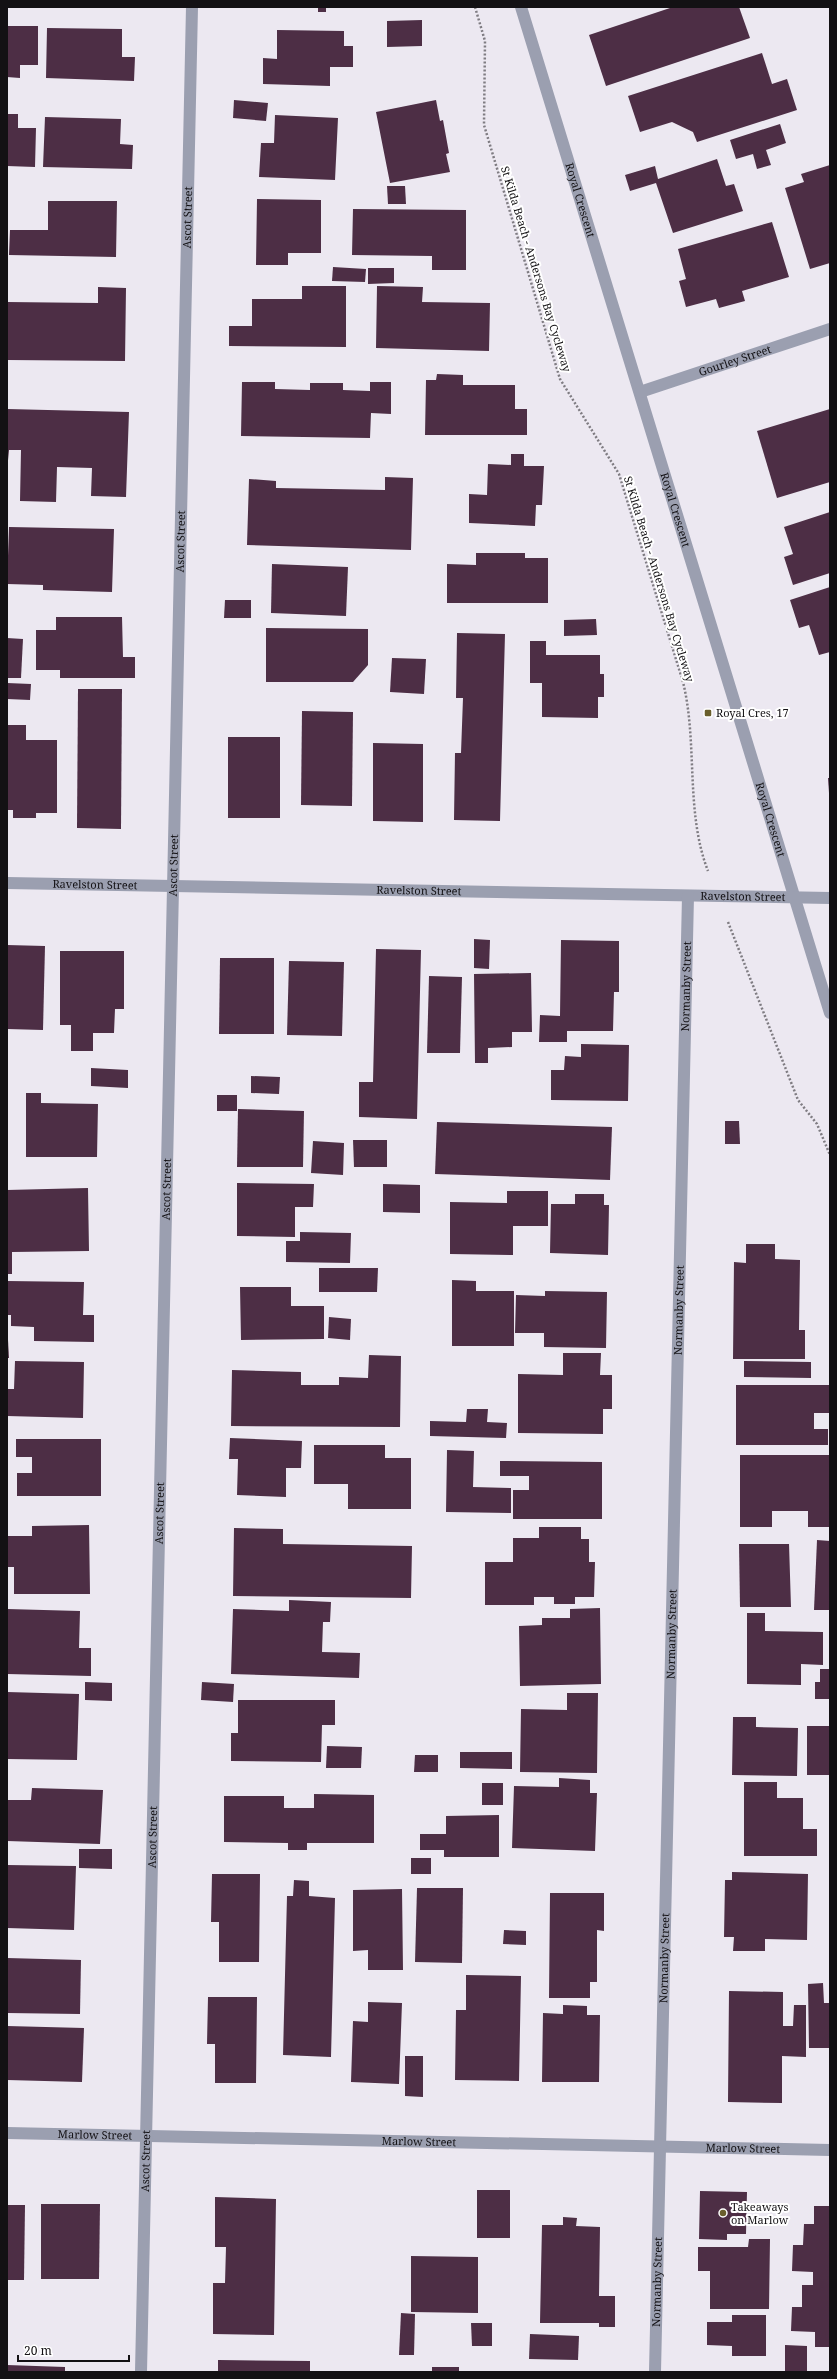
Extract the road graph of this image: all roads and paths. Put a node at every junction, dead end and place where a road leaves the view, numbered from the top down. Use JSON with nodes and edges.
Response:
{"nodes":[{"id":1,"x":192,"y":7,"type":"edge"},
{"id":2,"x":475,"y":7,"type":"edge"},
{"id":3,"x":521,"y":7,"type":"edge"},
{"id":4,"x":830,"y":329,"type":"edge"},
{"id":5,"x":640,"y":392,"type":"junction"},
{"id":6,"x":708,"y":870,"type":"dead end"},
{"id":7,"x":7,"y":883,"type":"edge"},
{"id":8,"x":174,"y":887,"type":"junction"},
{"id":9,"x":688,"y":896,"type":"junction"},
{"id":10,"x":794,"y":897,"type":"junction"},
{"id":11,"x":830,"y":898,"type":"edge"},
{"id":12,"x":729,"y":925,"type":"dead end"},
{"id":13,"x":830,"y":1013,"type":"edge"},
{"id":14,"x":830,"y":1155,"type":"edge"},
{"id":15,"x":7,"y":2133,"type":"edge"},
{"id":16,"x":146,"y":2136,"type":"junction"},
{"id":17,"x":661,"y":2146,"type":"junction"},
{"id":18,"x":830,"y":2150,"type":"edge"},
{"id":19,"x":141,"y":2372,"type":"edge"},
{"id":20,"x":655,"y":2372,"type":"edge"}],
"edges":[{"from":1,"to":8,"type":"street","name":"Ascot Street"},
{"from":2,"to":6,"type":"path","name":"St Kilda Beach - Andersons Bay Cycleway"},
{"from":3,"to":5,"type":"street","name":"Royal Crescent"},
{"from":4,"to":5,"type":"street","name":"Gourley Street"},
{"from":5,"to":10,"type":"street","name":"Royal Crescent"},
{"from":7,"to":8,"type":"street","name":"Ravelston Street"},
{"from":8,"to":9,"type":"street","name":"Ravelston Street"},
{"from":8,"to":16,"type":"street","name":"Ascot Street"},
{"from":9,"to":10,"type":"street","name":"Ravelston Street"},
{"from":9,"to":17,"type":"street","name":"Normanby Street"},
{"from":10,"to":11,"type":"street","name":"Ravelston Street"},
{"from":10,"to":13,"type":"street","name":"Royal Crescent"},
{"from":12,"to":14,"type":"path"},
{"from":15,"to":16,"type":"street","name":"Marlow Street"},
{"from":16,"to":17,"type":"street","name":"Marlow Street"},
{"from":16,"to":19,"type":"street","name":"Ascot Street"},
{"from":17,"to":18,"type":"street","name":"Marlow Street"},
{"from":17,"to":20,"type":"street","name":"Normanby Street"}]}
